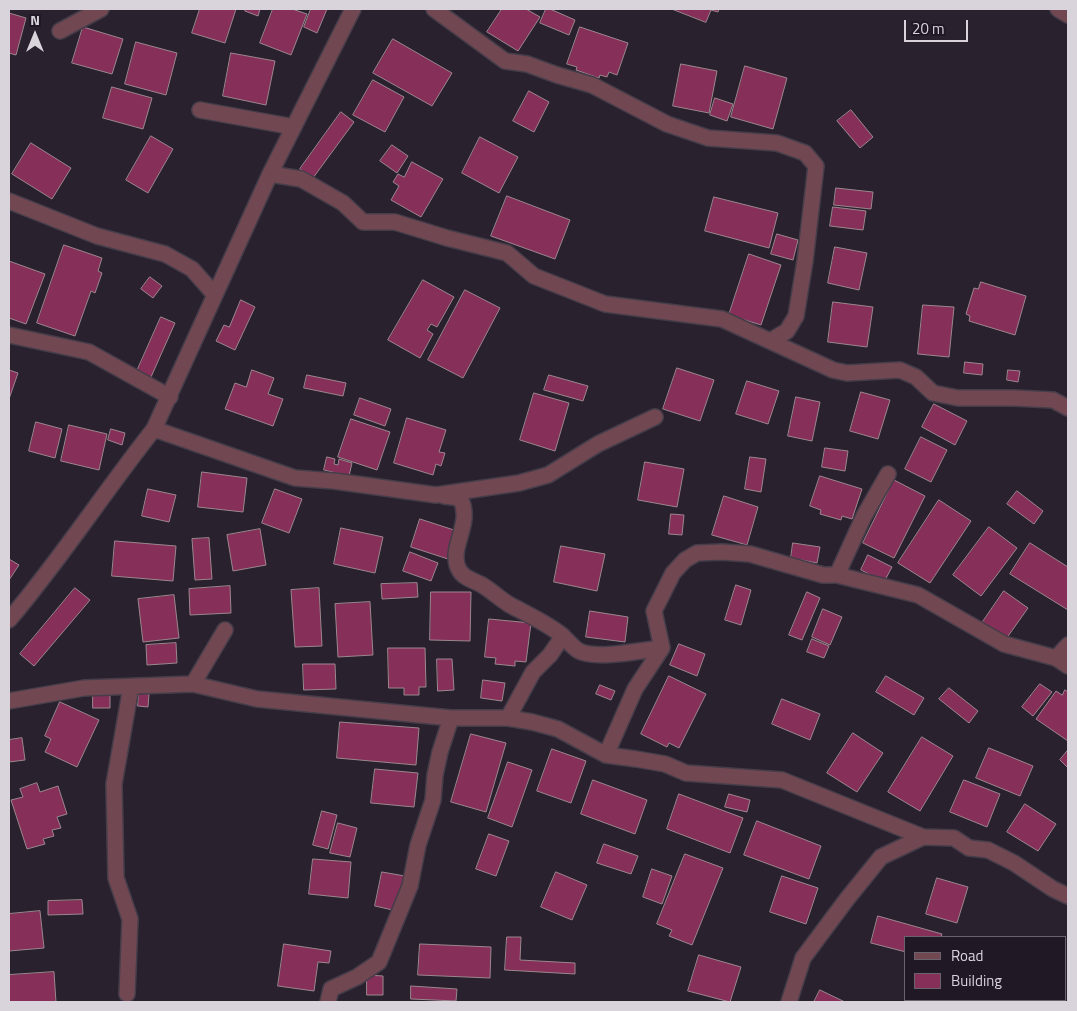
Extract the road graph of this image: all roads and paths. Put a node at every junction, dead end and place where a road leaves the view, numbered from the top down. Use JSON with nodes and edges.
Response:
{"nodes":[{"id":1,"x":101,"y":9,"type":"edge"},
{"id":2,"x":353,"y":9,"type":"edge"},
{"id":3,"x":434,"y":9,"type":"edge"},
{"id":4,"x":1058,"y":9,"type":"edge"},
{"id":5,"x":1068,"y":15,"type":"edge"},
{"id":6,"x":60,"y":31,"type":"dead end"},
{"id":7,"x":200,"y":110,"type":"dead end"},
{"id":8,"x":294,"y":127,"type":"junction"},
{"id":9,"x":270,"y":174,"type":"junction"},
{"id":10,"x":9,"y":201,"type":"edge"},
{"id":11,"x":215,"y":296,"type":"junction"},
{"id":12,"x":9,"y":334,"type":"edge"},
{"id":13,"x":772,"y":340,"type":"junction"},
{"id":14,"x":170,"y":397,"type":"junction"},
{"id":15,"x":1068,"y":408,"type":"edge"},
{"id":16,"x":655,"y":417,"type":"dead end"},
{"id":17,"x":154,"y":429,"type":"junction"},
{"id":18,"x":888,"y":474,"type":"dead end"},
{"id":19,"x":436,"y":495,"type":"junction"},
{"id":20,"x":837,"y":575,"type":"junction"},
{"id":21,"x":9,"y":620,"type":"edge"},
{"id":22,"x":225,"y":630,"type":"dead end"},
{"id":23,"x":564,"y":636,"type":"junction"},
{"id":24,"x":1068,"y":645,"type":"edge"},
{"id":25,"x":662,"y":648,"type":"junction"},
{"id":26,"x":1062,"y":662,"type":"edge"},
{"id":27,"x":193,"y":684,"type":"junction"},
{"id":28,"x":131,"y":687,"type":"junction"},
{"id":29,"x":9,"y":701,"type":"edge"},
{"id":30,"x":451,"y":718,"type":"junction"},
{"id":31,"x":508,"y":718,"type":"junction"},
{"id":32,"x":606,"y":755,"type":"junction"},
{"id":33,"x":923,"y":837,"type":"junction"},
{"id":34,"x":1068,"y":896,"type":"edge"},
{"id":35,"x":127,"y":994,"type":"dead end"},
{"id":36,"x":328,"y":1002,"type":"edge"},
{"id":37,"x":789,"y":1002,"type":"edge"}],
"edges":[{"from":1,"to":6,"type":"street"},
{"from":2,"to":8,"type":"street"},
{"from":3,"to":13,"type":"street"},
{"from":4,"to":5,"type":"street"},
{"from":7,"to":8,"type":"street"},
{"from":8,"to":9,"type":"street"},
{"from":9,"to":11,"type":"street"},
{"from":9,"to":13,"type":"street"},
{"from":10,"to":11,"type":"street"},
{"from":11,"to":14,"type":"street"},
{"from":12,"to":14,"type":"street"},
{"from":13,"to":15,"type":"street"},
{"from":14,"to":17,"type":"street"},
{"from":16,"to":19,"type":"street"},
{"from":17,"to":19,"type":"street"},
{"from":17,"to":21,"type":"street"},
{"from":18,"to":20,"type":"street"},
{"from":19,"to":23,"type":"street"},
{"from":20,"to":25,"type":"street"},
{"from":20,"to":26,"type":"street"},
{"from":22,"to":27,"type":"street"},
{"from":23,"to":25,"type":"street"},
{"from":23,"to":31,"type":"street"},
{"from":24,"to":26,"type":"street"},
{"from":25,"to":32,"type":"street"},
{"from":27,"to":28,"type":"street"},
{"from":27,"to":30,"type":"street"},
{"from":28,"to":29,"type":"street"},
{"from":28,"to":35,"type":"street"},
{"from":30,"to":31,"type":"street"},
{"from":30,"to":36,"type":"street"},
{"from":31,"to":32,"type":"street"},
{"from":32,"to":33,"type":"street"},
{"from":33,"to":34,"type":"street"},
{"from":33,"to":37,"type":"street"}]}
